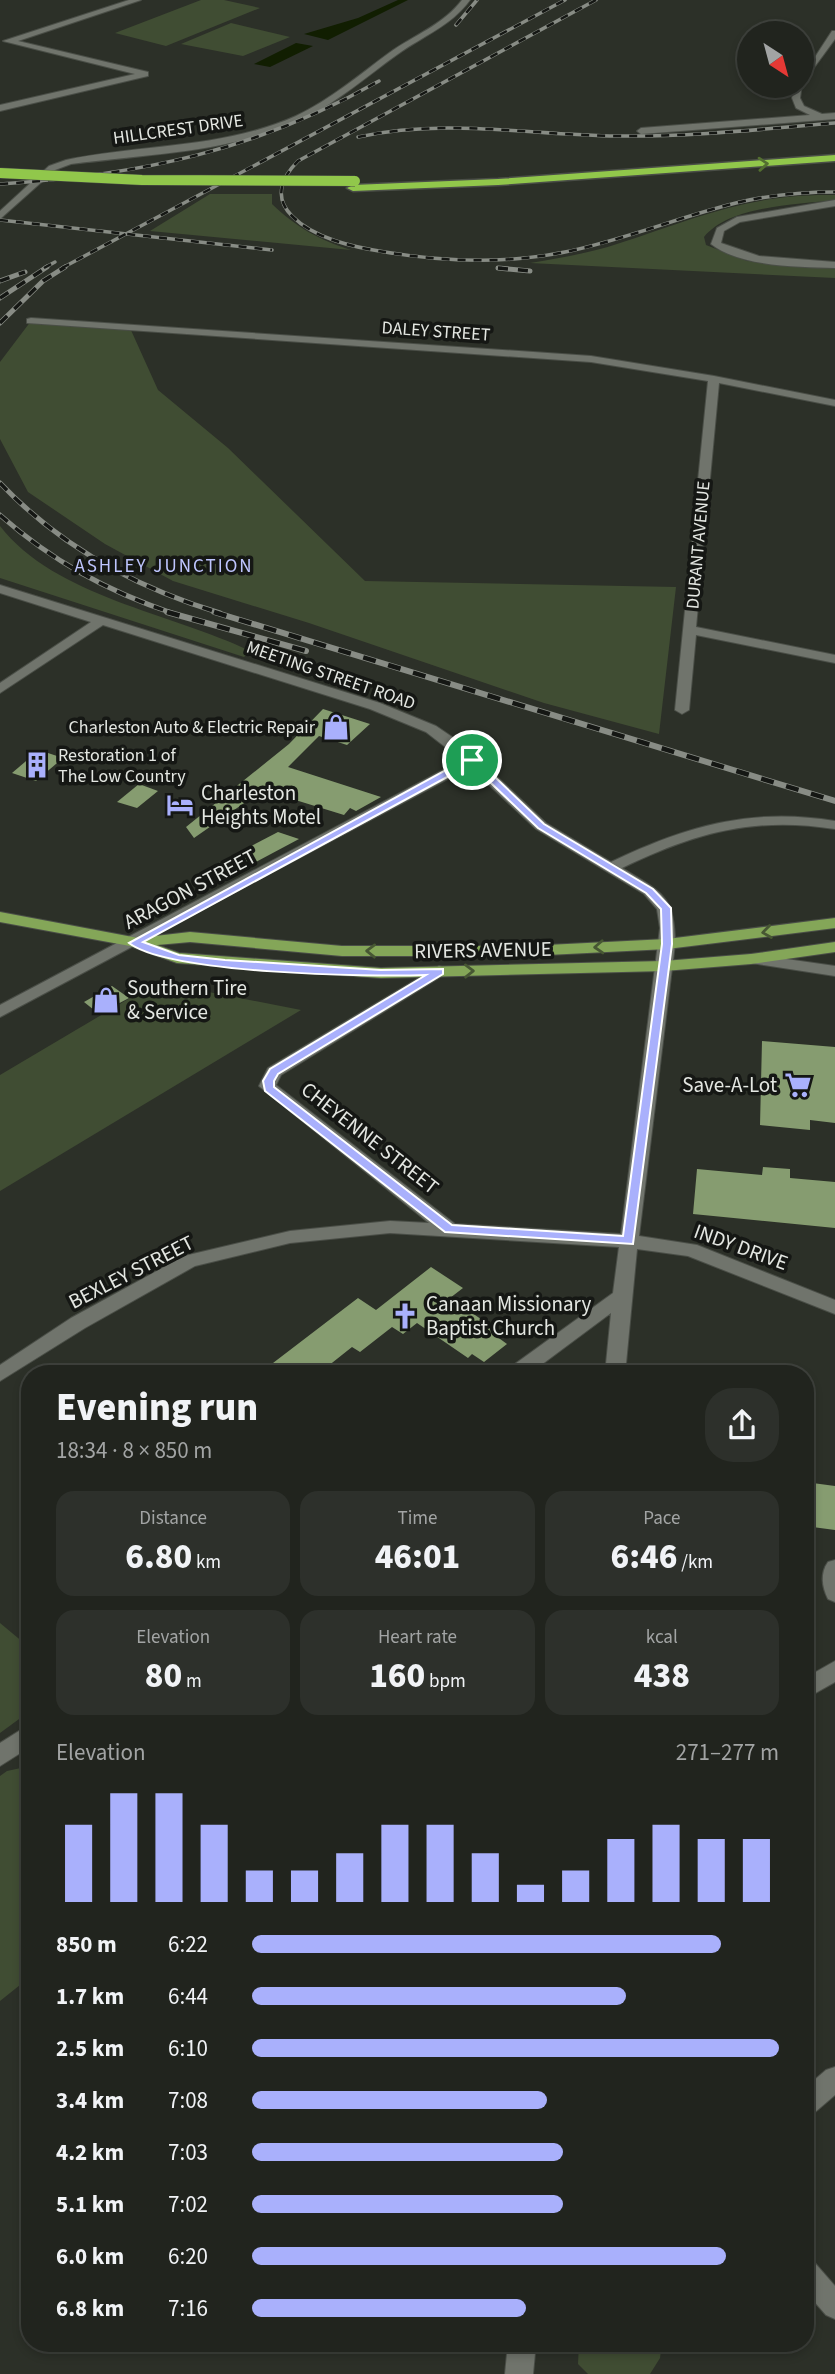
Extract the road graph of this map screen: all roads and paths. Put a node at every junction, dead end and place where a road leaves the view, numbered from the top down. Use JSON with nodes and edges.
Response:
{"nodes":[{"id":1,"x":137,"y":0,"type":"edge"},
{"id":2,"x":466,"y":0,"type":"edge"},
{"id":3,"x":835,"y":33,"type":"edge"},
{"id":4,"x":4,"y":43,"type":"edge"},
{"id":5,"x":814,"y":64,"type":"edge"},
{"id":6,"x":796,"y":98,"type":"edge"},
{"id":7,"x":0,"y":108,"type":"edge"},
{"id":8,"x":835,"y":116,"type":"edge"},
{"id":9,"x":822,"y":117,"type":"junction"},
{"id":10,"x":640,"y":131,"type":"dead end"},
{"id":11,"x":835,"y":147,"type":"edge"},
{"id":12,"x":835,"y":158,"type":"edge"},
{"id":13,"x":0,"y":173,"type":"edge"},
{"id":14,"x":0,"y":181,"type":"edge"},
{"id":15,"x":354,"y":184,"type":"junction"},
{"id":16,"x":835,"y":203,"type":"edge"},
{"id":17,"x":0,"y":216,"type":"edge"},
{"id":18,"x":835,"y":259,"type":"edge"},
{"id":19,"x":795,"y":261,"type":"junction"},
{"id":20,"x":835,"y":265,"type":"edge"},
{"id":21,"x":31,"y":321,"type":"dead end"},
{"id":22,"x":714,"y":379,"type":"junction"},
{"id":23,"x":835,"y":403,"type":"edge"},
{"id":24,"x":0,"y":589,"type":"edge"},
{"id":25,"x":101,"y":621,"type":"junction"},
{"id":26,"x":690,"y":630,"type":"junction"},
{"id":27,"x":835,"y":659,"type":"edge"},
{"id":28,"x":0,"y":689,"type":"edge"},
{"id":29,"x":682,"y":710,"type":"dead end"},
{"id":30,"x":472,"y":760,"type":"junction"},
{"id":31,"x":835,"y":825,"type":"edge"},
{"id":32,"x":611,"y":868,"type":"junction"},
{"id":33,"x":0,"y":917,"type":"edge"},
{"id":34,"x":835,"y":923,"type":"edge"},
{"id":35,"x":134,"y":943,"type":"junction"},
{"id":36,"x":667,"y":944,"type":"junction"},
{"id":37,"x":835,"y":947,"type":"edge"},
{"id":38,"x":751,"y":958,"type":"junction"},
{"id":39,"x":664,"y":966,"type":"junction"},
{"id":40,"x":439,"y":971,"type":"junction"},
{"id":41,"x":835,"y":971,"type":"edge"},
{"id":42,"x":0,"y":1012,"type":"edge"},
{"id":43,"x":449,"y":1229,"type":"junction"},
{"id":44,"x":629,"y":1241,"type":"junction"},
{"id":45,"x":622,"y":1296,"type":"junction"},
{"id":46,"x":835,"y":1307,"type":"edge"},
{"id":47,"x":527,"y":1365,"type":"edge"},
{"id":48,"x":616,"y":1365,"type":"edge"},
{"id":49,"x":0,"y":1374,"type":"edge"},
{"id":50,"x":835,"y":1567,"type":"edge"},
{"id":51,"x":835,"y":1593,"type":"edge"},
{"id":52,"x":835,"y":1670,"type":"edge"},
{"id":53,"x":814,"y":1684,"type":"edge"},
{"id":54,"x":21,"y":1742,"type":"edge"},
{"id":55,"x":0,"y":1756,"type":"edge"},
{"id":56,"x":835,"y":2079,"type":"edge"},
{"id":57,"x":814,"y":2096,"type":"edge"},
{"id":58,"x":814,"y":2282,"type":"edge"},
{"id":59,"x":835,"y":2306,"type":"edge"},
{"id":60,"x":521,"y":2352,"type":"edge"},
{"id":61,"x":519,"y":2374,"type":"edge"}],
"edges":[{"from":1,"to":4,"type":"street"},
{"from":2,"to":17,"type":"street","name":"HILLCREST DRIVE"},
{"from":3,"to":5,"type":"street"},
{"from":4,"to":7,"type":"street"},
{"from":6,"to":9,"type":"street"},
{"from":8,"to":9,"type":"street"},
{"from":9,"to":10,"type":"street"},
{"from":11,"to":15,"type":"highway"},
{"from":15,"to":12,"type":"highway","one_way":true},
{"from":13,"to":15,"type":"highway","bridge":true},
{"from":14,"to":15,"type":"highway"},
{"from":16,"to":19,"type":"street"},
{"from":18,"to":19,"type":"street"},
{"from":19,"to":20,"type":"street"},
{"from":21,"to":22,"type":"street","name":"DALEY STREET"},
{"from":22,"to":23,"type":"street","name":"DALEY STREET"},
{"from":22,"to":26,"type":"street","name":"DURANT AVENUE"},
{"from":24,"to":25,"type":"street","name":"MEETING STREET ROAD"},
{"from":25,"to":28,"type":"street"},
{"from":25,"to":30,"type":"street","name":"MEETING STREET ROAD"},
{"from":26,"to":27,"type":"street"},
{"from":26,"to":29,"type":"street","name":"DURANT AVENUE"},
{"from":30,"to":32,"type":"street","name":"MEETING STREET ROAD"},
{"from":30,"to":35,"type":"street","name":"ARAGON STREET"},
{"from":31,"to":32,"type":"street"},
{"from":32,"to":36,"type":"street","name":"MEETING STREET ROAD"},
{"from":33,"to":35,"type":"main road","name":"RIVERS AVENUE"},
{"from":34,"to":36,"type":"main road","name":"RIVERS AVENUE","one_way":true},
{"from":36,"to":35,"type":"main road","name":"RIVERS AVENUE","one_way":true},
{"from":35,"to":40,"type":"main road","name":"RIVERS AVENUE"},
{"from":35,"to":42,"type":"street","name":"ARAGON STREET"},
{"from":36,"to":39,"type":"street","name":"MEETING STREET ROAD"},
{"from":37,"to":38,"type":"main road","name":"RIVERS AVENUE"},
{"from":38,"to":39,"type":"main road","name":"RIVERS AVENUE"},
{"from":38,"to":41,"type":"street"},
{"from":40,"to":39,"type":"main road","name":"RIVERS AVENUE","one_way":true},
{"from":39,"to":44,"type":"street"},
{"from":40,"to":43,"type":"street","name":"CHEYENNE STREET"},
{"from":43,"to":44,"type":"street","name":"BEXLEY STREET"},
{"from":43,"to":49,"type":"street","name":"BEXLEY STREET"},
{"from":44,"to":45,"type":"street"},
{"from":44,"to":46,"type":"street","name":"INDY DRIVE"},
{"from":45,"to":47,"type":"street"},
{"from":45,"to":48,"type":"street"},
{"from":50,"to":51,"type":"street"},
{"from":52,"to":53,"type":"street"},
{"from":54,"to":55,"type":"street"},
{"from":56,"to":57,"type":"street"},
{"from":58,"to":59,"type":"street"},
{"from":60,"to":61,"type":"street"}]}
